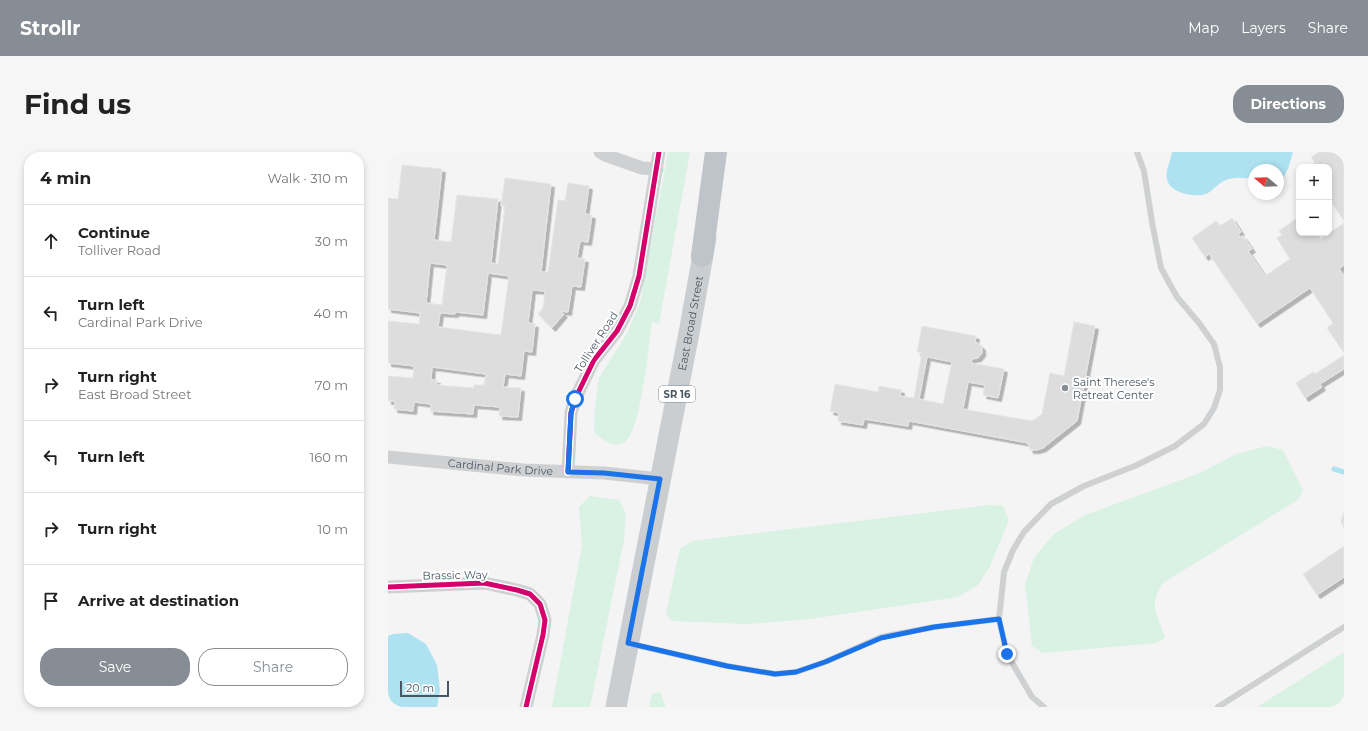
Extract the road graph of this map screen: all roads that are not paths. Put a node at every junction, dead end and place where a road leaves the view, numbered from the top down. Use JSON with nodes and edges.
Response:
{"nodes":[{"id":1,"x":600,"y":152,"type":"edge"},
{"id":2,"x":660,"y":152,"type":"edge"},
{"id":3,"x":716,"y":152,"type":"edge"},
{"id":4,"x":723,"y":152,"type":"edge"},
{"id":5,"x":1137,"y":152,"type":"edge"},
{"id":6,"x":657,"y":169,"type":"junction"},
{"id":7,"x":702,"y":256,"type":"junction"},
{"id":8,"x":388,"y":457,"type":"edge"},
{"id":9,"x":568,"y":472,"type":"junction"},
{"id":10,"x":660,"y":479,"type":"junction"},
{"id":11,"x":388,"y":587,"type":"edge"},
{"id":12,"x":999,"y":619,"type":"junction"},
{"id":13,"x":1344,"y":627,"type":"edge"},
{"id":14,"x":628,"y":643,"type":"junction"},
{"id":15,"x":526,"y":707,"type":"edge"},
{"id":16,"x":616,"y":707,"type":"edge"},
{"id":17,"x":1044,"y":707,"type":"edge"},
{"id":18,"x":1218,"y":707,"type":"edge"}],
"edges":[{"from":1,"to":6,"type":"street"},
{"from":2,"to":6,"type":"street","name":"Tolliver Road"},
{"from":3,"to":7,"type":"highway"},
{"from":4,"to":7,"type":"main road","name":"East Broad Street","number":"SR 16"},
{"from":5,"to":12,"type":"lane"},
{"from":6,"to":9,"type":"street","name":"Tolliver Road"},
{"from":7,"to":10,"type":"main road","name":"East Broad Street","number":"SR 16"},
{"from":8,"to":9,"type":"street","name":"Cardinal Park Drive"},
{"from":9,"to":10,"type":"street","name":"Cardinal Park Drive"},
{"from":10,"to":14,"type":"main road","name":"East Broad Street","number":"SR 16"},
{"from":11,"to":15,"type":"street","name":"Brassic Way"},
{"from":12,"to":14,"type":"lane"},
{"from":12,"to":17,"type":"lane"},
{"from":13,"to":18,"type":"lane"},
{"from":14,"to":16,"type":"main road","name":"East Broad Street","number":"SR 16"}]}
